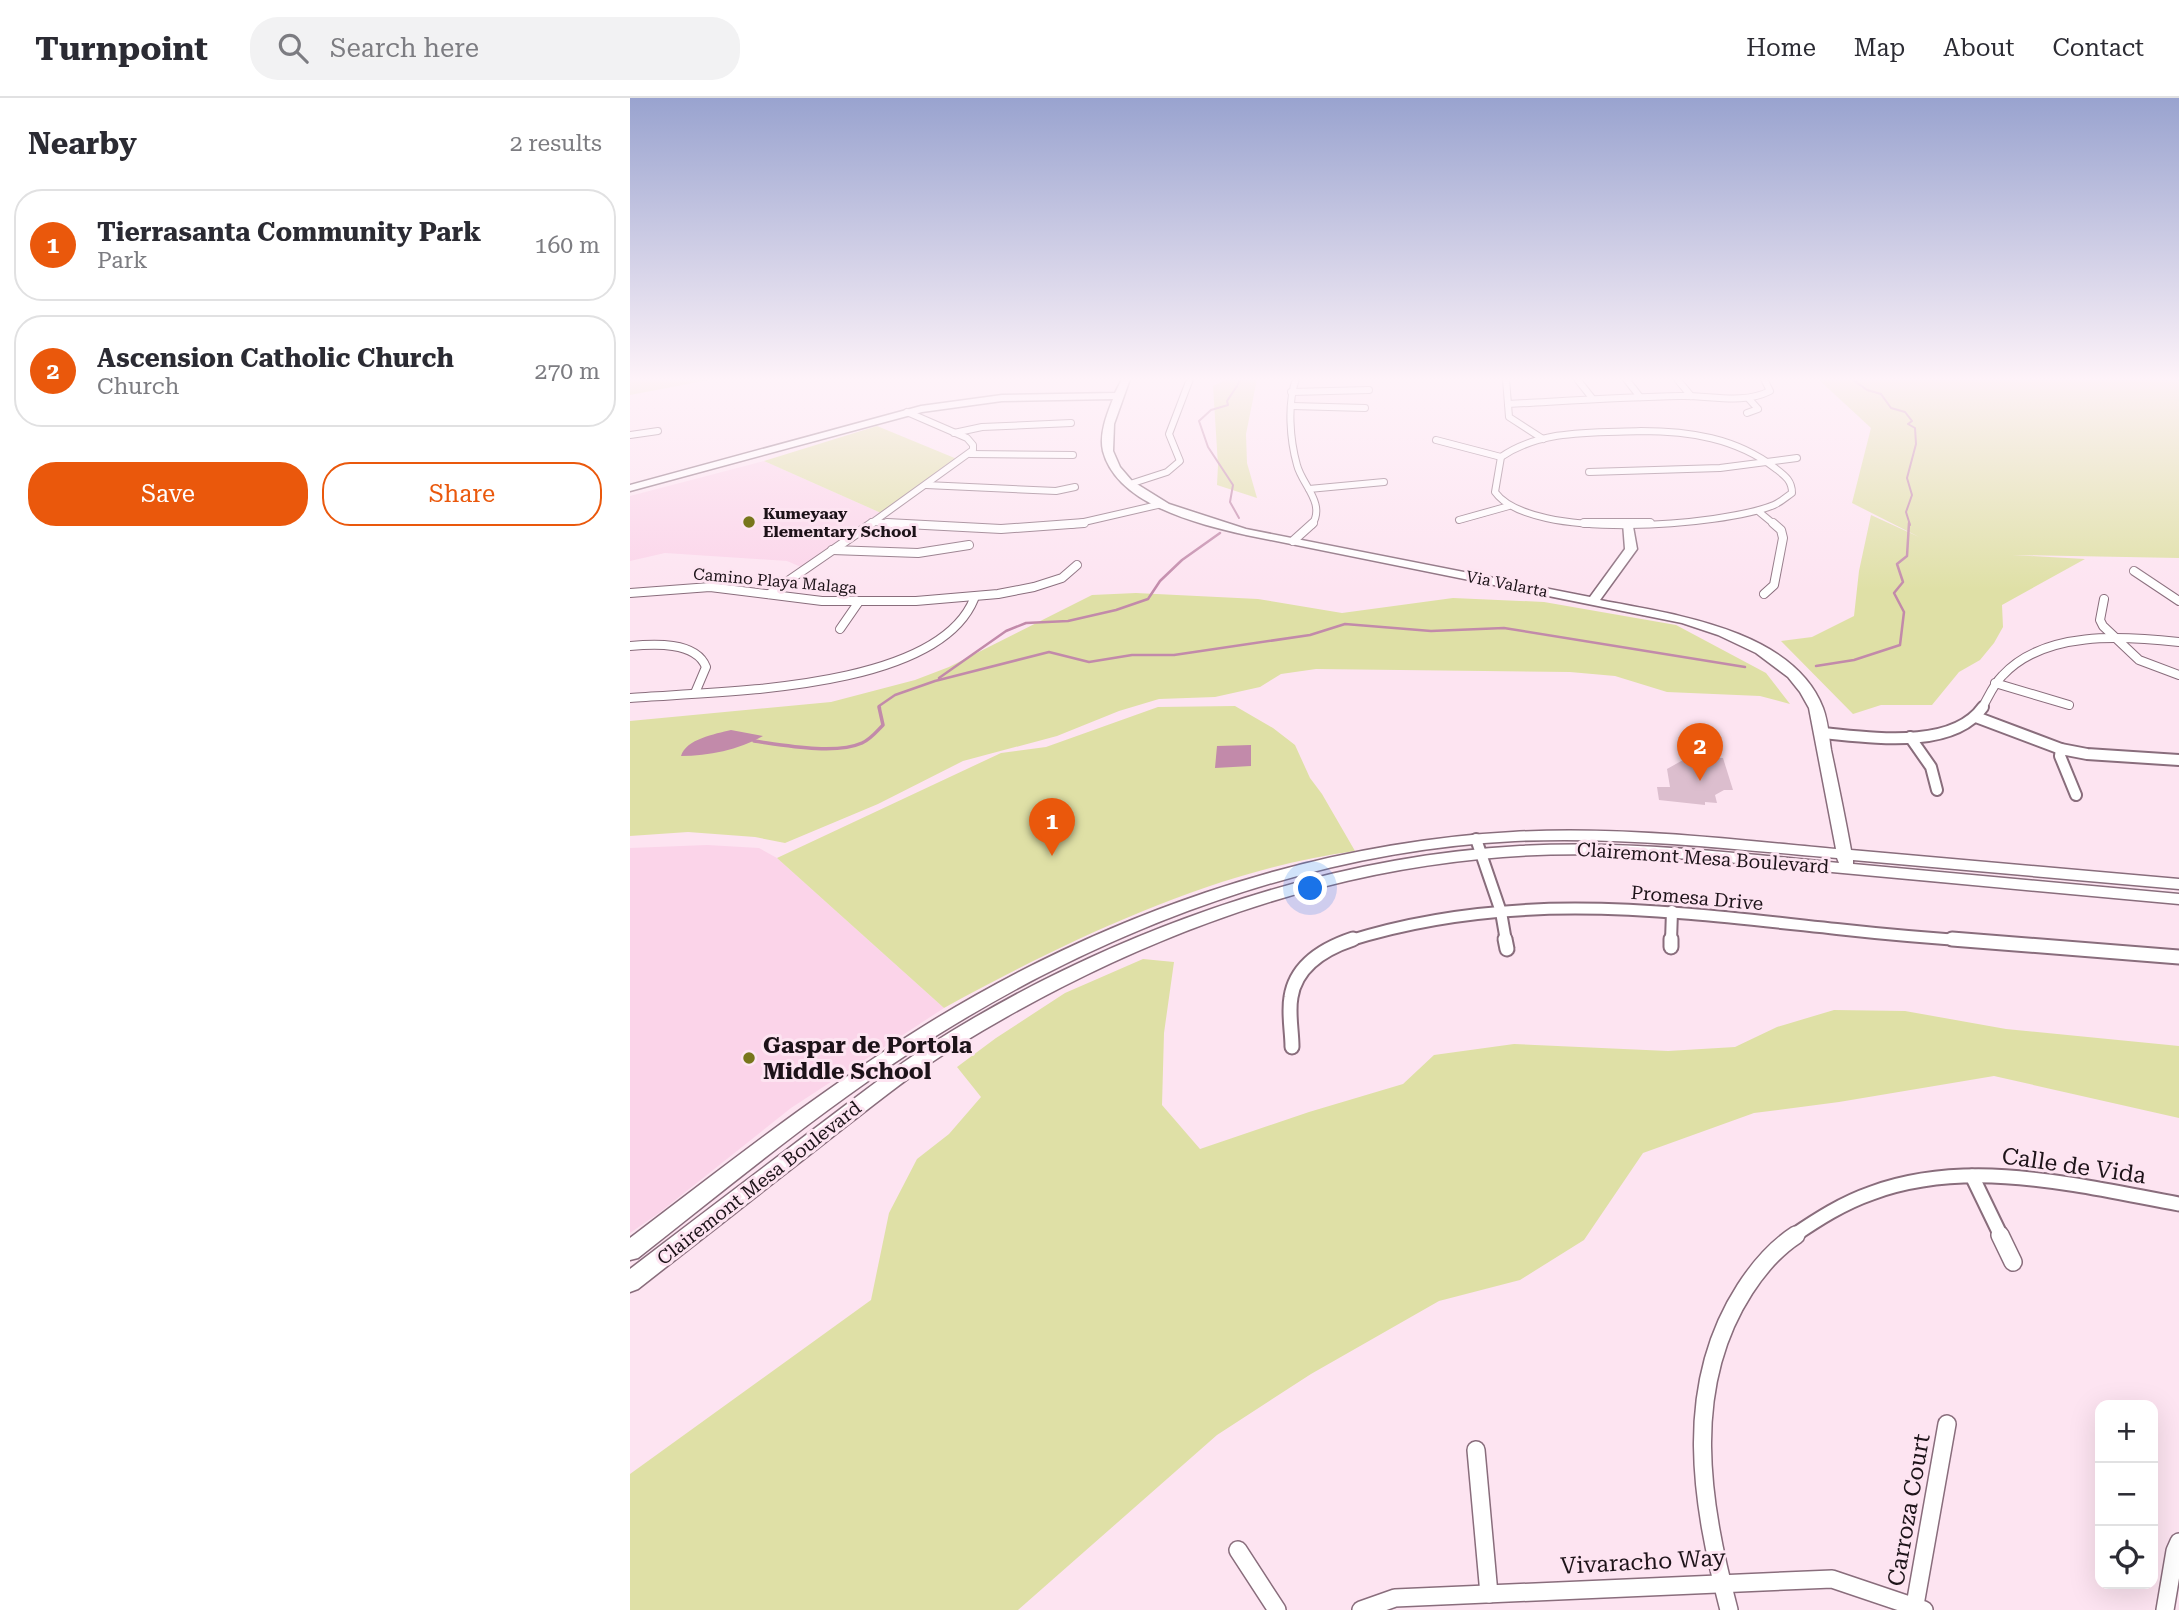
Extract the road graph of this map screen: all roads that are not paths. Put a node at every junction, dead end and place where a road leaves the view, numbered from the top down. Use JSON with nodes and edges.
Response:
{"nodes":[{"id":1,"x":786,"y":450,"type":"edge"},
{"id":2,"x":972,"y":450,"type":"edge"},
{"id":3,"x":1107,"y":450,"type":"edge"},
{"id":4,"x":1175,"y":450,"type":"edge"},
{"id":5,"x":1296,"y":450,"type":"edge"},
{"id":6,"x":1473,"y":450,"type":"edge"},
{"id":7,"x":1511,"y":450,"type":"edge"},
{"id":8,"x":1744,"y":450,"type":"edge"},
{"id":9,"x":970,"y":454,"type":"junction"},
{"id":10,"x":1073,"y":455,"type":"dead end"},
{"id":11,"x":1501,"y":457,"type":"junction"},
{"id":12,"x":1797,"y":458,"type":"dead end"},
{"id":13,"x":1770,"y":462,"type":"junction"},
{"id":14,"x":1589,"y":472,"type":"dead end"},
{"id":15,"x":1384,"y":482,"type":"dead end"},
{"id":16,"x":1130,"y":484,"type":"junction"},
{"id":17,"x":926,"y":485,"type":"junction"},
{"id":18,"x":1075,"y":487,"type":"dead end"},
{"id":19,"x":1309,"y":489,"type":"junction"},
{"id":20,"x":630,"y":491,"type":"edge"},
{"id":21,"x":1162,"y":504,"type":"junction"},
{"id":22,"x":1509,"y":506,"type":"junction"},
{"id":23,"x":1758,"y":511,"type":"junction"},
{"id":24,"x":1459,"y":520,"type":"dead end"},
{"id":25,"x":872,"y":522,"type":"junction"},
{"id":26,"x":1628,"y":523,"type":"junction"},
{"id":27,"x":1293,"y":541,"type":"junction"},
{"id":28,"x":969,"y":545,"type":"dead end"},
{"id":29,"x":832,"y":550,"type":"junction"},
{"id":30,"x":1076,"y":565,"type":"dead end"},
{"id":31,"x":2134,"y":571,"type":"dead end"},
{"id":32,"x":630,"y":593,"type":"edge"},
{"id":33,"x":769,"y":594,"type":"junction"},
{"id":34,"x":1764,"y":594,"type":"dead end"},
{"id":35,"x":974,"y":599,"type":"junction"},
{"id":36,"x":2104,"y":599,"type":"dead end"},
{"id":37,"x":1593,"y":601,"type":"junction"},
{"id":38,"x":2179,"y":601,"type":"edge"},
{"id":39,"x":858,"y":603,"type":"junction"},
{"id":40,"x":840,"y":629,"type":"dead end"},
{"id":41,"x":2117,"y":638,"type":"junction"},
{"id":42,"x":2179,"y":642,"type":"edge"},
{"id":43,"x":630,"y":646,"type":"edge"},
{"id":44,"x":2179,"y":675,"type":"edge"},
{"id":45,"x":1995,"y":683,"type":"junction"},
{"id":46,"x":695,"y":693,"type":"junction"},
{"id":47,"x":630,"y":698,"type":"edge"},
{"id":48,"x":2069,"y":705,"type":"dead end"},
{"id":49,"x":1976,"y":717,"type":"junction"},
{"id":50,"x":1822,"y":733,"type":"junction"},
{"id":51,"x":1910,"y":737,"type":"junction"},
{"id":52,"x":2060,"y":749,"type":"junction"},
{"id":53,"x":2179,"y":760,"type":"edge"},
{"id":54,"x":1937,"y":790,"type":"dead end"},
{"id":55,"x":2076,"y":795,"type":"dead end"},
{"id":56,"x":1478,"y":846,"type":"junction"},
{"id":57,"x":1845,"y":861,"type":"junction"},
{"id":58,"x":1270,"y":879,"type":"junction"},
{"id":59,"x":2179,"y":884,"type":"edge"},
{"id":60,"x":2179,"y":899,"type":"edge"},
{"id":61,"x":1246,"y":902,"type":"junction"},
{"id":62,"x":1672,"y":911,"type":"junction"},
{"id":63,"x":1501,"y":912,"type":"junction"},
{"id":64,"x":1671,"y":947,"type":"dead end"},
{"id":65,"x":1507,"y":949,"type":"dead end"},
{"id":66,"x":2179,"y":957,"type":"edge"},
{"id":67,"x":1292,"y":1046,"type":"dead end"},
{"id":68,"x":1972,"y":1176,"type":"junction"},
{"id":69,"x":2179,"y":1204,"type":"edge"},
{"id":70,"x":630,"y":1251,"type":"edge"},
{"id":71,"x":2013,"y":1262,"type":"dead end"},
{"id":72,"x":630,"y":1282,"type":"edge"},
{"id":73,"x":1947,"y":1424,"type":"dead end"},
{"id":74,"x":1476,"y":1450,"type":"dead end"},
{"id":75,"x":2179,"y":1542,"type":"edge"},
{"id":76,"x":1238,"y":1550,"type":"dead end"},
{"id":77,"x":1722,"y":1583,"type":"junction"},
{"id":78,"x":1489,"y":1594,"type":"junction"},
{"id":79,"x":1920,"y":1607,"type":"edge"},
{"id":80,"x":1277,"y":1610,"type":"edge"},
{"id":81,"x":1361,"y":1610,"type":"edge"},
{"id":82,"x":1729,"y":1610,"type":"edge"},
{"id":83,"x":2165,"y":1610,"type":"edge"}],
"edges":[{"from":1,"to":20,"type":"main road"},
{"from":2,"to":9,"type":"street"},
{"from":3,"to":16,"type":"main road","name":"Via Valarta"},
{"from":4,"to":16,"type":"street"},
{"from":5,"to":19,"type":"street"},
{"from":6,"to":11,"type":"street"},
{"from":7,"to":11,"type":"street"},
{"from":8,"to":13,"type":"street"},
{"from":9,"to":10,"type":"street"},
{"from":9,"to":17,"type":"street"},
{"from":11,"to":22,"type":"street"},
{"from":12,"to":13,"type":"street"},
{"from":13,"to":14,"type":"street"},
{"from":13,"to":23,"type":"street"},
{"from":15,"to":19,"type":"street"},
{"from":16,"to":21,"type":"main road","name":"Via Valarta"},
{"from":17,"to":18,"type":"street"},
{"from":17,"to":25,"type":"street"},
{"from":19,"to":27,"type":"street"},
{"from":21,"to":25,"type":"street"},
{"from":21,"to":27,"type":"main road","name":"Via Valarta"},
{"from":22,"to":24,"type":"street"},
{"from":22,"to":26,"type":"street"},
{"from":23,"to":26,"type":"street"},
{"from":23,"to":34,"type":"street"},
{"from":25,"to":29,"type":"street"},
{"from":26,"to":37,"type":"main road"},
{"from":27,"to":37,"type":"main road","name":"Via Valarta"},
{"from":28,"to":29,"type":"street"},
{"from":29,"to":33,"type":"street"},
{"from":30,"to":35,"type":"street","name":"Camino Playa Malaga"},
{"from":31,"to":38,"type":"street"},
{"from":32,"to":33,"type":"street","name":"Camino Playa Malaga"},
{"from":33,"to":39,"type":"street","name":"Camino Playa Malaga"},
{"from":35,"to":39,"type":"street","name":"Camino Playa Malaga"},
{"from":35,"to":46,"type":"street"},
{"from":36,"to":41,"type":"street"},
{"from":37,"to":50,"type":"main road","name":"Via Valarta"},
{"from":39,"to":40,"type":"street"},
{"from":41,"to":42,"type":"street"},
{"from":41,"to":44,"type":"street"},
{"from":41,"to":45,"type":"street"},
{"from":43,"to":46,"type":"street"},
{"from":45,"to":48,"type":"street"},
{"from":45,"to":49,"type":"street"},
{"from":46,"to":47,"type":"street"},
{"from":49,"to":51,"type":"street"},
{"from":49,"to":52,"type":"street"},
{"from":50,"to":51,"type":"street"},
{"from":50,"to":57,"type":"main road","name":"Via Valarta"},
{"from":51,"to":54,"type":"street"},
{"from":52,"to":53,"type":"street"},
{"from":52,"to":55,"type":"street"},
{"from":56,"to":57,"type":"main road","name":"Clairemont Mesa Boulevard"},
{"from":56,"to":58,"type":"main road","name":"Clairemont Mesa Boulevard"},
{"from":56,"to":61,"type":"main road","name":"Clairemont Mesa Boulevard"},
{"from":56,"to":63,"type":"street"},
{"from":57,"to":59,"type":"main road","name":"Clairemont Mesa Boulevard"},
{"from":57,"to":60,"type":"main road","name":"Clairemont Mesa Boulevard"},
{"from":58,"to":61,"type":"main road"},
{"from":58,"to":70,"type":"main road","name":"Clairemont Mesa Boulevard"},
{"from":61,"to":72,"type":"main road","name":"Clairemont Mesa Boulevard"},
{"from":62,"to":63,"type":"street","name":"Promesa Drive"},
{"from":62,"to":64,"type":"street"},
{"from":62,"to":66,"type":"street","name":"Promesa Drive"},
{"from":63,"to":65,"type":"street"},
{"from":63,"to":67,"type":"street","name":"Promesa Drive"},
{"from":68,"to":69,"type":"street","name":"Calle de Vida"},
{"from":68,"to":71,"type":"street"},
{"from":68,"to":77,"type":"street","name":"Calle de Vida"},
{"from":73,"to":79,"type":"street","name":"Carroza Court"},
{"from":74,"to":78,"type":"street"},
{"from":75,"to":83,"type":"street"},
{"from":76,"to":80,"type":"street"},
{"from":77,"to":78,"type":"street","name":"Vivaracho Way"},
{"from":77,"to":79,"type":"street","name":"Vivaracho Way"},
{"from":77,"to":82,"type":"street","name":"Calle de Vida"},
{"from":78,"to":81,"type":"street","name":"Vivaracho Way"}]}
